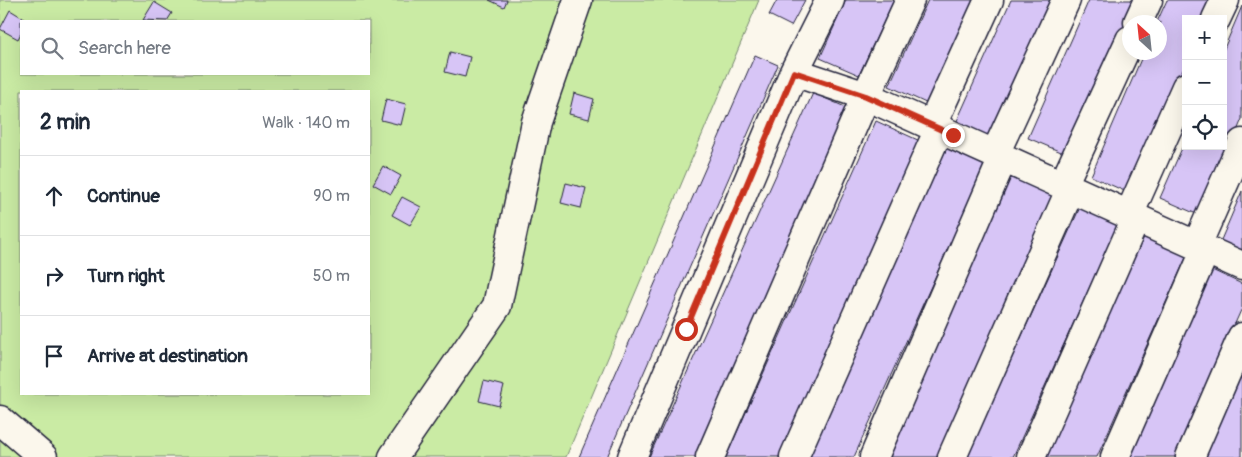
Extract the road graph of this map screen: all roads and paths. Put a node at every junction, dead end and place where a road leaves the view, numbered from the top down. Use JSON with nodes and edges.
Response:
{"nodes":[{"id":1,"x":578,"y":0,"type":"edge"},
{"id":2,"x":830,"y":0,"type":"edge"},
{"id":3,"x":910,"y":0,"type":"edge"},
{"id":4,"x":989,"y":0,"type":"edge"},
{"id":5,"x":1066,"y":0,"type":"edge"},
{"id":6,"x":1148,"y":0,"type":"edge"},
{"id":7,"x":1225,"y":0,"type":"edge"},
{"id":8,"x":1141,"y":15,"type":"edge"},
{"id":9,"x":1218,"y":15,"type":"edge"},
{"id":10,"x":1122,"y":59,"type":"edge"},
{"id":11,"x":794,"y":72,"type":"junction"},
{"id":12,"x":866,"y":96,"type":"junction"},
{"id":13,"x":1182,"y":97,"type":"edge"},
{"id":14,"x":935,"y":127,"type":"junction"},
{"id":15,"x":1242,"y":143,"type":"edge"},
{"id":16,"x":999,"y":156,"type":"junction"},
{"id":17,"x":1067,"y":186,"type":"junction"},
{"id":18,"x":1132,"y":216,"type":"junction"},
{"id":19,"x":1201,"y":247,"type":"junction"},
{"id":20,"x":1242,"y":266,"type":"edge"},
{"id":21,"x":1242,"y":337,"type":"edge"},
{"id":22,"x":0,"y":420,"type":"edge"},
{"id":23,"x":42,"y":457,"type":"edge"},
{"id":24,"x":393,"y":457,"type":"edge"},
{"id":25,"x":632,"y":457,"type":"edge"},
{"id":26,"x":710,"y":457,"type":"edge"},
{"id":27,"x":794,"y":457,"type":"edge"},
{"id":28,"x":874,"y":457,"type":"edge"},
{"id":29,"x":952,"y":457,"type":"edge"},
{"id":30,"x":1031,"y":457,"type":"edge"},
{"id":31,"x":1115,"y":457,"type":"edge"},
{"id":32,"x":1190,"y":457,"type":"edge"}],
"edges":[{"from":1,"to":24,"type":"lane"},
{"from":2,"to":11,"type":"lane"},
{"from":3,"to":12,"type":"lane"},
{"from":4,"to":14,"type":"lane"},
{"from":5,"to":16,"type":"lane"},
{"from":6,"to":8,"type":"lane"},
{"from":7,"to":9,"type":"lane"},
{"from":10,"to":17,"type":"lane"},
{"from":11,"to":12,"type":"lane"},
{"from":11,"to":25,"type":"lane"},
{"from":12,"to":14,"type":"lane"},
{"from":12,"to":26,"type":"lane"},
{"from":13,"to":18,"type":"lane"},
{"from":14,"to":16,"type":"lane"},
{"from":14,"to":27,"type":"lane"},
{"from":15,"to":19,"type":"lane"},
{"from":16,"to":17,"type":"lane"},
{"from":16,"to":28,"type":"lane"},
{"from":17,"to":18,"type":"lane"},
{"from":17,"to":29,"type":"lane"},
{"from":18,"to":19,"type":"lane"},
{"from":18,"to":30,"type":"lane"},
{"from":19,"to":20,"type":"lane"},
{"from":19,"to":31,"type":"lane"},
{"from":21,"to":32,"type":"lane"},
{"from":22,"to":23,"type":"lane"}]}
